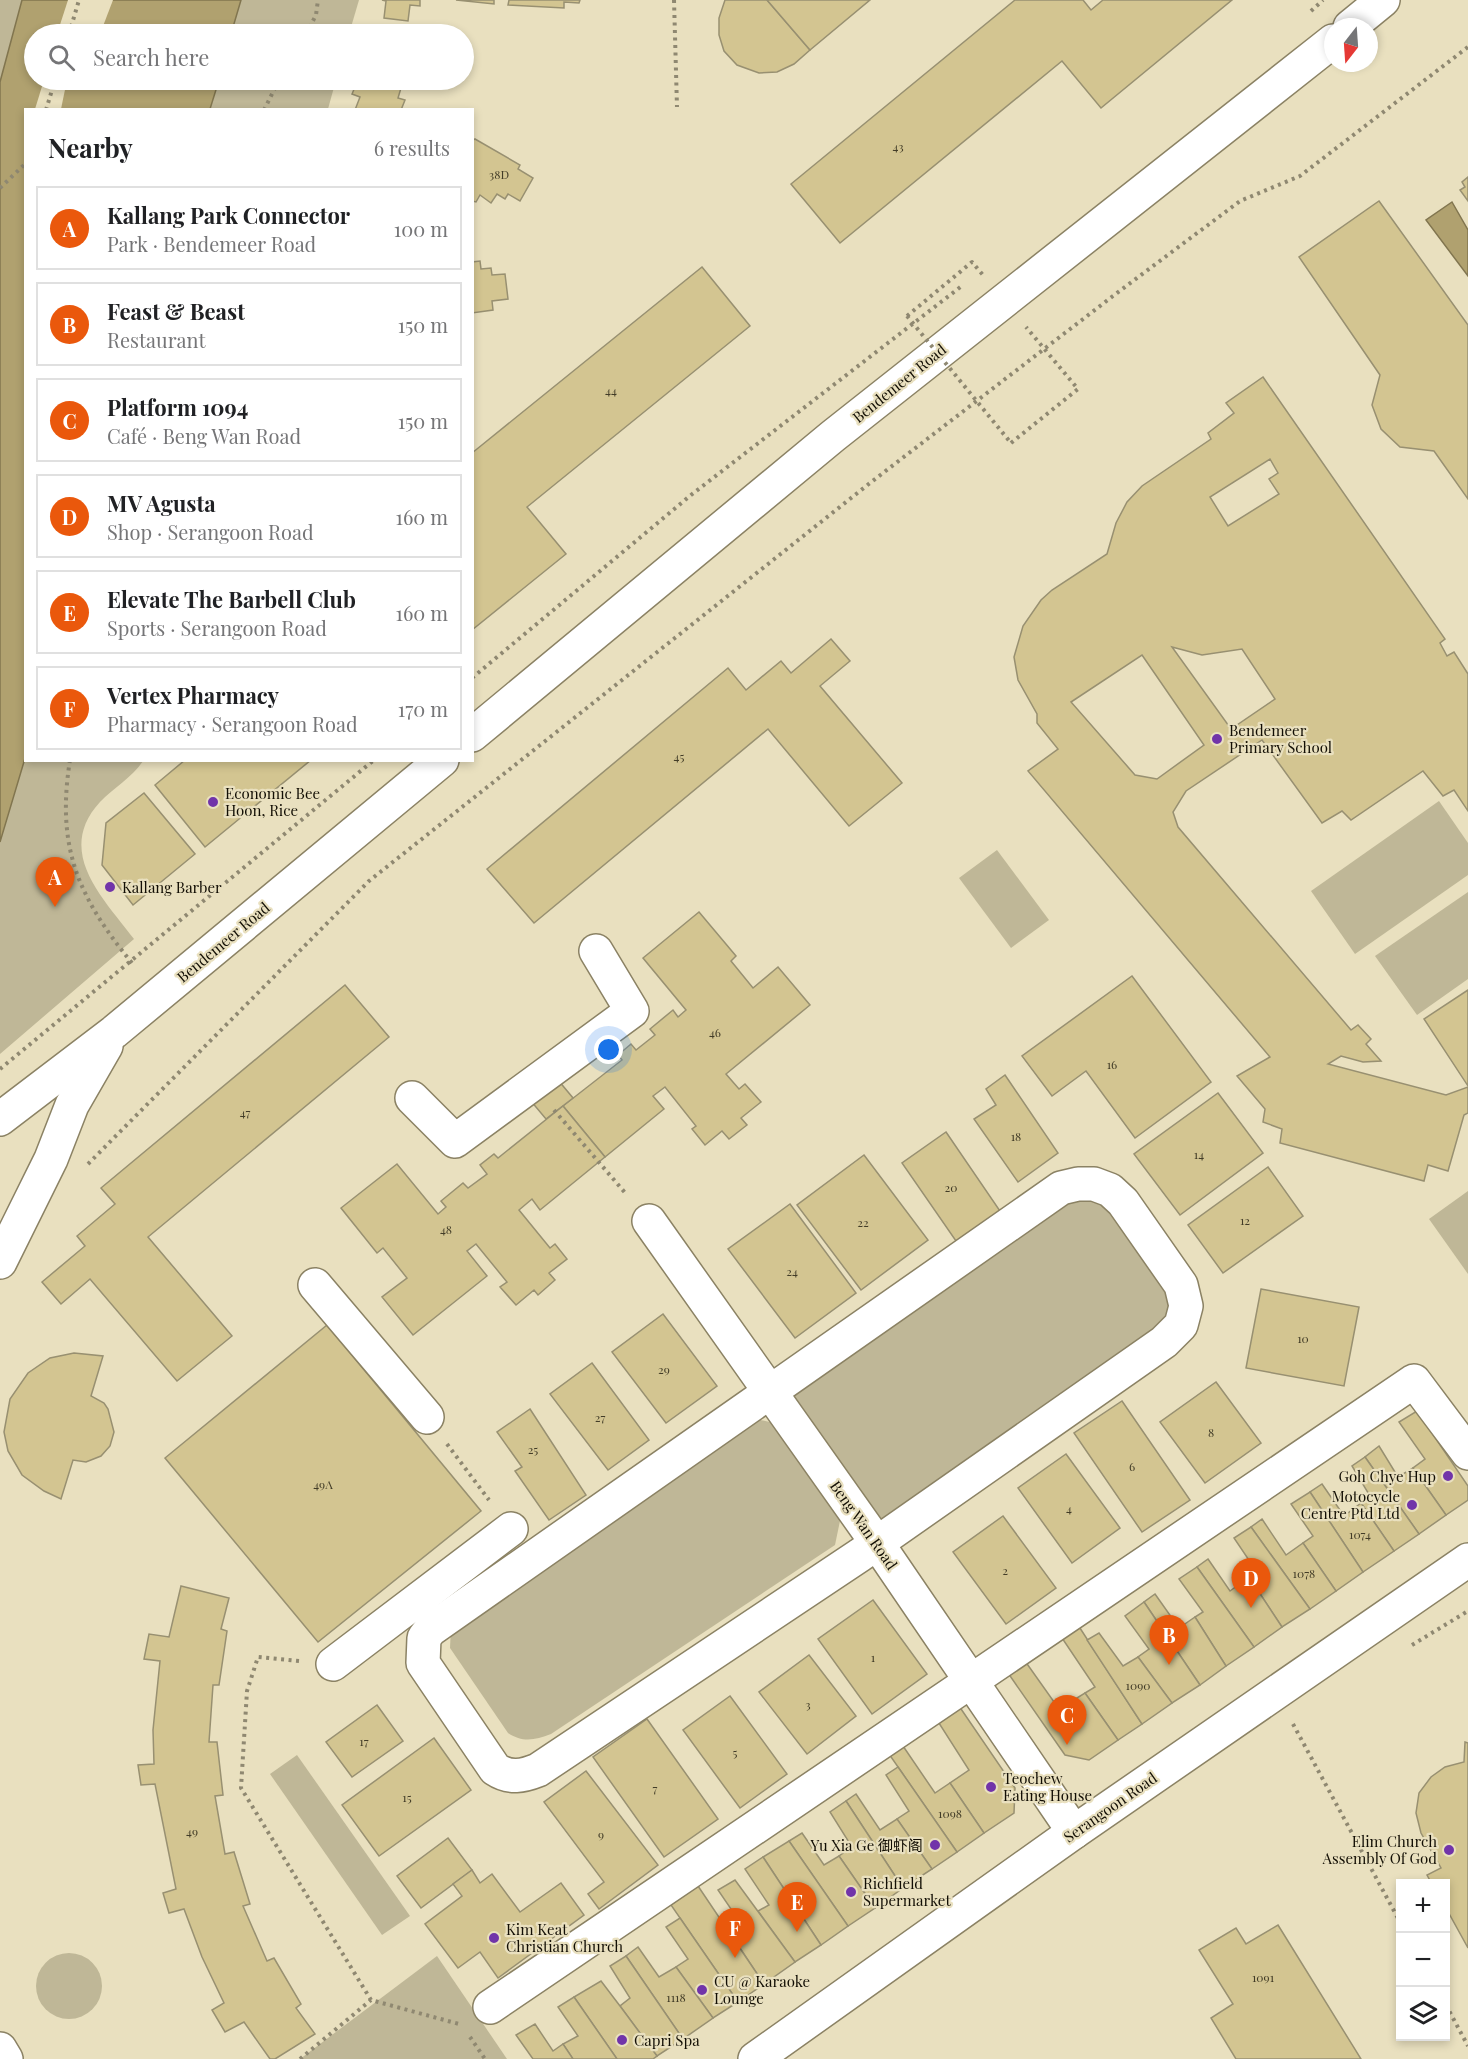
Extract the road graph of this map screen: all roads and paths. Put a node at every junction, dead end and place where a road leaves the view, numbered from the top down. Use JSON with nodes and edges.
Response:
{"nodes":[{"id":1,"x":79,"y":0,"type":"edge"},
{"id":2,"x":318,"y":0,"type":"edge"},
{"id":3,"x":674,"y":0,"type":"edge"},
{"id":4,"x":1324,"y":0,"type":"edge"},
{"id":5,"x":1383,"y":0,"type":"edge"},
{"id":6,"x":1305,"y":15,"type":"dead end"},
{"id":7,"x":1361,"y":18,"type":"edge"},
{"id":8,"x":72,"y":24,"type":"edge"},
{"id":9,"x":311,"y":24,"type":"edge"},
{"id":10,"x":1468,"y":47,"type":"edge"},
{"id":11,"x":1324,"y":48,"type":"edge"},
{"id":12,"x":52,"y":90,"type":"edge"},
{"id":13,"x":274,"y":90,"type":"edge"},
{"id":14,"x":677,"y":107,"type":"dead end"},
{"id":15,"x":47,"y":108,"type":"edge"},
{"id":16,"x":265,"y":108,"type":"edge"},
{"id":17,"x":24,"y":165,"type":"edge"},
{"id":18,"x":0,"y":188,"type":"edge"},
{"id":19,"x":972,"y":262,"type":"dead end"},
{"id":20,"x":989,"y":264,"type":"dead end"},
{"id":21,"x":1003,"y":300,"type":"junction"},
{"id":22,"x":1045,"y":349,"type":"junction"},
{"id":23,"x":474,"y":676,"type":"edge"},
{"id":24,"x":474,"y":733,"type":"edge"},
{"id":25,"x":70,"y":762,"type":"edge"},
{"id":26,"x":372,"y":762,"type":"edge"},
{"id":27,"x":440,"y":762,"type":"edge"},
{"id":28,"x":596,"y":951,"type":"dead end"},
{"id":29,"x":132,"y":963,"type":"junction"},
{"id":30,"x":114,"y":1032,"type":"junction"},
{"id":31,"x":0,"y":1069,"type":"edge"},
{"id":32,"x":532,"y":1085,"type":"junction"},
{"id":33,"x":412,"y":1098,"type":"dead end"},
{"id":34,"x":0,"y":1119,"type":"edge"},
{"id":35,"x":81,"y":1172,"type":"dead end"},
{"id":36,"x":649,"y":1221,"type":"joint"},
{"id":37,"x":0,"y":1262,"type":"edge"},
{"id":38,"x":315,"y":1286,"type":"dead end"},
{"id":39,"x":770,"y":1391,"type":"junction"},
{"id":40,"x":427,"y":1417,"type":"joint"},
{"id":41,"x":1468,"y":1453,"type":"edge"},
{"id":42,"x":511,"y":1529,"type":"joint"},
{"id":43,"x":877,"y":1543,"type":"junction"},
{"id":44,"x":473,"y":1558,"type":"junction"},
{"id":45,"x":1468,"y":1560,"type":"edge"},
{"id":46,"x":496,"y":1584,"type":"junction"},
{"id":47,"x":333,"y":1664,"type":"joint"},
{"id":48,"x":971,"y":1681,"type":"junction"},
{"id":49,"x":1293,"y":1724,"type":"dead end"},
{"id":50,"x":1074,"y":1832,"type":"junction"},
{"id":51,"x":1396,"y":1913,"type":"edge"},
{"id":52,"x":371,"y":2000,"type":"junction"},
{"id":53,"x":490,"y":2007,"type":"joint"},
{"id":54,"x":1450,"y":2012,"type":"edge"},
{"id":55,"x":461,"y":2024,"type":"junction"},
{"id":56,"x":1468,"y":2046,"type":"edge"},
{"id":57,"x":0,"y":2049,"type":"edge"},
{"id":58,"x":6,"y":2059,"type":"edge"},
{"id":59,"x":300,"y":2059,"type":"edge"},
{"id":60,"x":486,"y":2059,"type":"edge"},
{"id":61,"x":756,"y":2059,"type":"edge"}],
"edges":[{"from":1,"to":8,"type":"path"},
{"from":2,"to":9,"type":"path"},
{"from":3,"to":14,"type":"path"},
{"from":4,"to":6,"type":"path"},
{"from":5,"to":7,"type":"main road"},
{"from":10,"to":22,"type":"path"},
{"from":11,"to":21,"type":"main road","name":"Bendemeer Road"},
{"from":12,"to":15,"type":"path"},
{"from":13,"to":16,"type":"path"},
{"from":17,"to":18,"type":"path"},
{"from":19,"to":22,"type":"path","bridge":true},
{"from":20,"to":23,"type":"path"},
{"from":21,"to":22,"type":"path"},
{"from":21,"to":24,"type":"main road","name":"Bendemeer Road"},
{"from":22,"to":35,"type":"path"},
{"from":25,"to":29,"type":"path"},
{"from":26,"to":29,"type":"path"},
{"from":27,"to":30,"type":"main road","name":"Bendemeer Road"},
{"from":28,"to":32,"type":"main road"},
{"from":29,"to":31,"type":"path"},
{"from":30,"to":34,"type":"main road","name":"Bendemeer Road"},
{"from":30,"to":37,"type":"main road"},
{"from":32,"to":33,"type":"main road"},
{"from":32,"to":36,"type":"path"},
{"from":36,"to":39,"type":"main road","name":"Beng Wan Road"},
{"from":38,"to":40,"type":"main road"},
{"from":39,"to":43,"type":"main road","name":"Beng Wan Road"},
{"from":39,"to":43,"type":"main road"},
{"from":39,"to":46,"type":"main road"},
{"from":40,"to":42,"type":"path"},
{"from":41,"to":48,"type":"main road"},
{"from":42,"to":44,"type":"main road"},
{"from":43,"to":46,"type":"main road"},
{"from":43,"to":48,"type":"main road","name":"Beng Wan Road"},
{"from":44,"to":46,"type":"main road"},
{"from":44,"to":47,"type":"main road"},
{"from":45,"to":50,"type":"main road","name":"Serangoon Road"},
{"from":47,"to":52,"type":"path"},
{"from":48,"to":50,"type":"main road","name":"Beng Wan Road"},
{"from":48,"to":53,"type":"main road"},
{"from":49,"to":51,"type":"path"},
{"from":50,"to":61,"type":"main road","name":"Serangoon Road"},
{"from":52,"to":55,"type":"path"},
{"from":52,"to":59,"type":"path"},
{"from":53,"to":55,"type":"path"},
{"from":54,"to":56,"type":"path"},
{"from":55,"to":60,"type":"path"},
{"from":57,"to":58,"type":"main road"}]}
